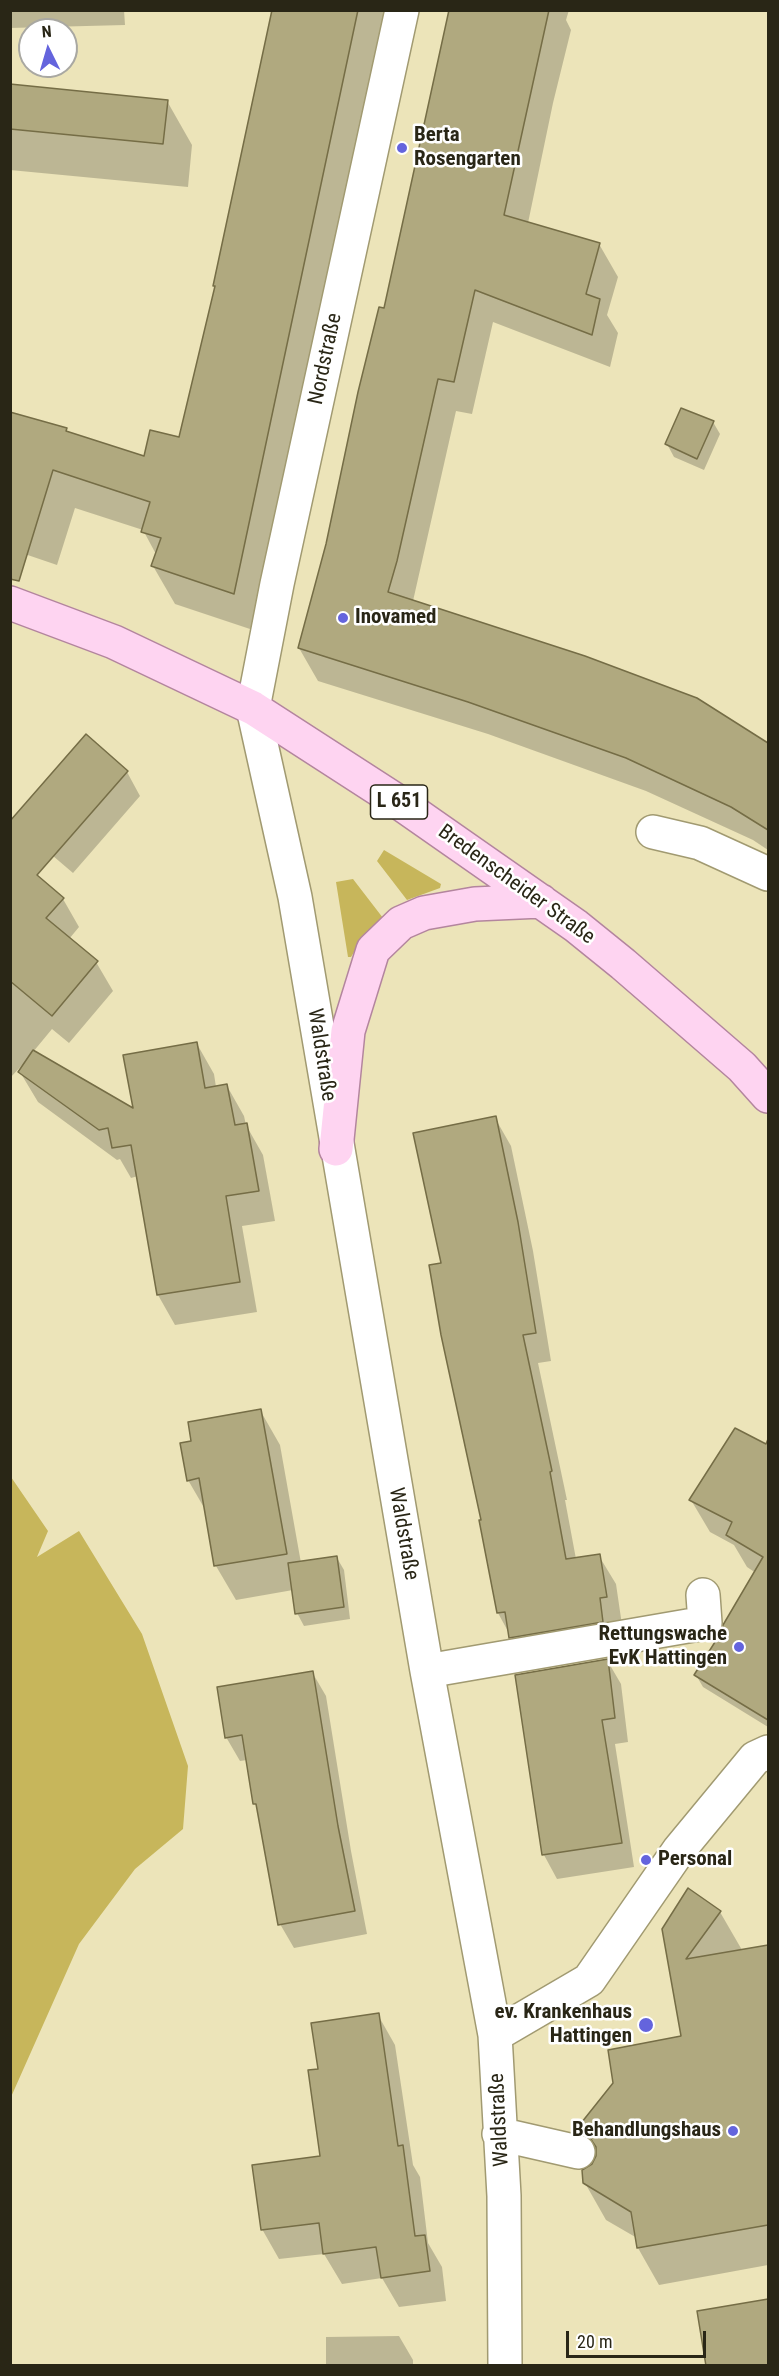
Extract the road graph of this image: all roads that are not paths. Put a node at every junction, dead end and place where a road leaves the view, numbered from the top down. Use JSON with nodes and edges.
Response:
{"nodes":[{"id":1,"x":402,"y":10,"type":"edge"},
{"id":2,"x":10,"y":603,"type":"edge"},
{"id":3,"x":253,"y":708,"type":"junction"},
{"id":4,"x":653,"y":832,"type":"dead end"},
{"id":5,"x":768,"y":874,"type":"edge"},
{"id":6,"x":541,"y":902,"type":"junction"},
{"id":7,"x":768,"y":1096,"type":"edge"},
{"id":8,"x":336,"y":1149,"type":"junction"},
{"id":9,"x":703,"y":1595,"type":"dead end"},
{"id":10,"x":426,"y":1671,"type":"junction"},
{"id":11,"x":768,"y":1752,"type":"edge"},
{"id":12,"x":495,"y":2036,"type":"junction"},
{"id":13,"x":499,"y":2134,"type":"junction"},
{"id":14,"x":578,"y":2152,"type":"dead end"},
{"id":15,"x":505,"y":2366,"type":"edge"}],
"edges":[{"from":1,"to":3,"type":"street","name":"Nordstraße"},
{"from":2,"to":3,"type":"main road","name":"Bredenscheider Straße","number":"L 651"},
{"from":3,"to":6,"type":"main road","name":"Bredenscheider Straße","number":"L 651"},
{"from":3,"to":8,"type":"street","name":"Waldstraße"},
{"from":4,"to":5,"type":"street"},
{"from":6,"to":7,"type":"main road","name":"Bredenscheider Straße","number":"L 651"},
{"from":6,"to":8,"type":"main road"},
{"from":8,"to":10,"type":"street","name":"Waldstraße"},
{"from":9,"to":10,"type":"street"},
{"from":10,"to":12,"type":"street","name":"Waldstraße"},
{"from":11,"to":12,"type":"street"},
{"from":12,"to":13,"type":"street","name":"Waldstraße"},
{"from":13,"to":14,"type":"street"},
{"from":13,"to":15,"type":"street","name":"Waldstraße"}]}
